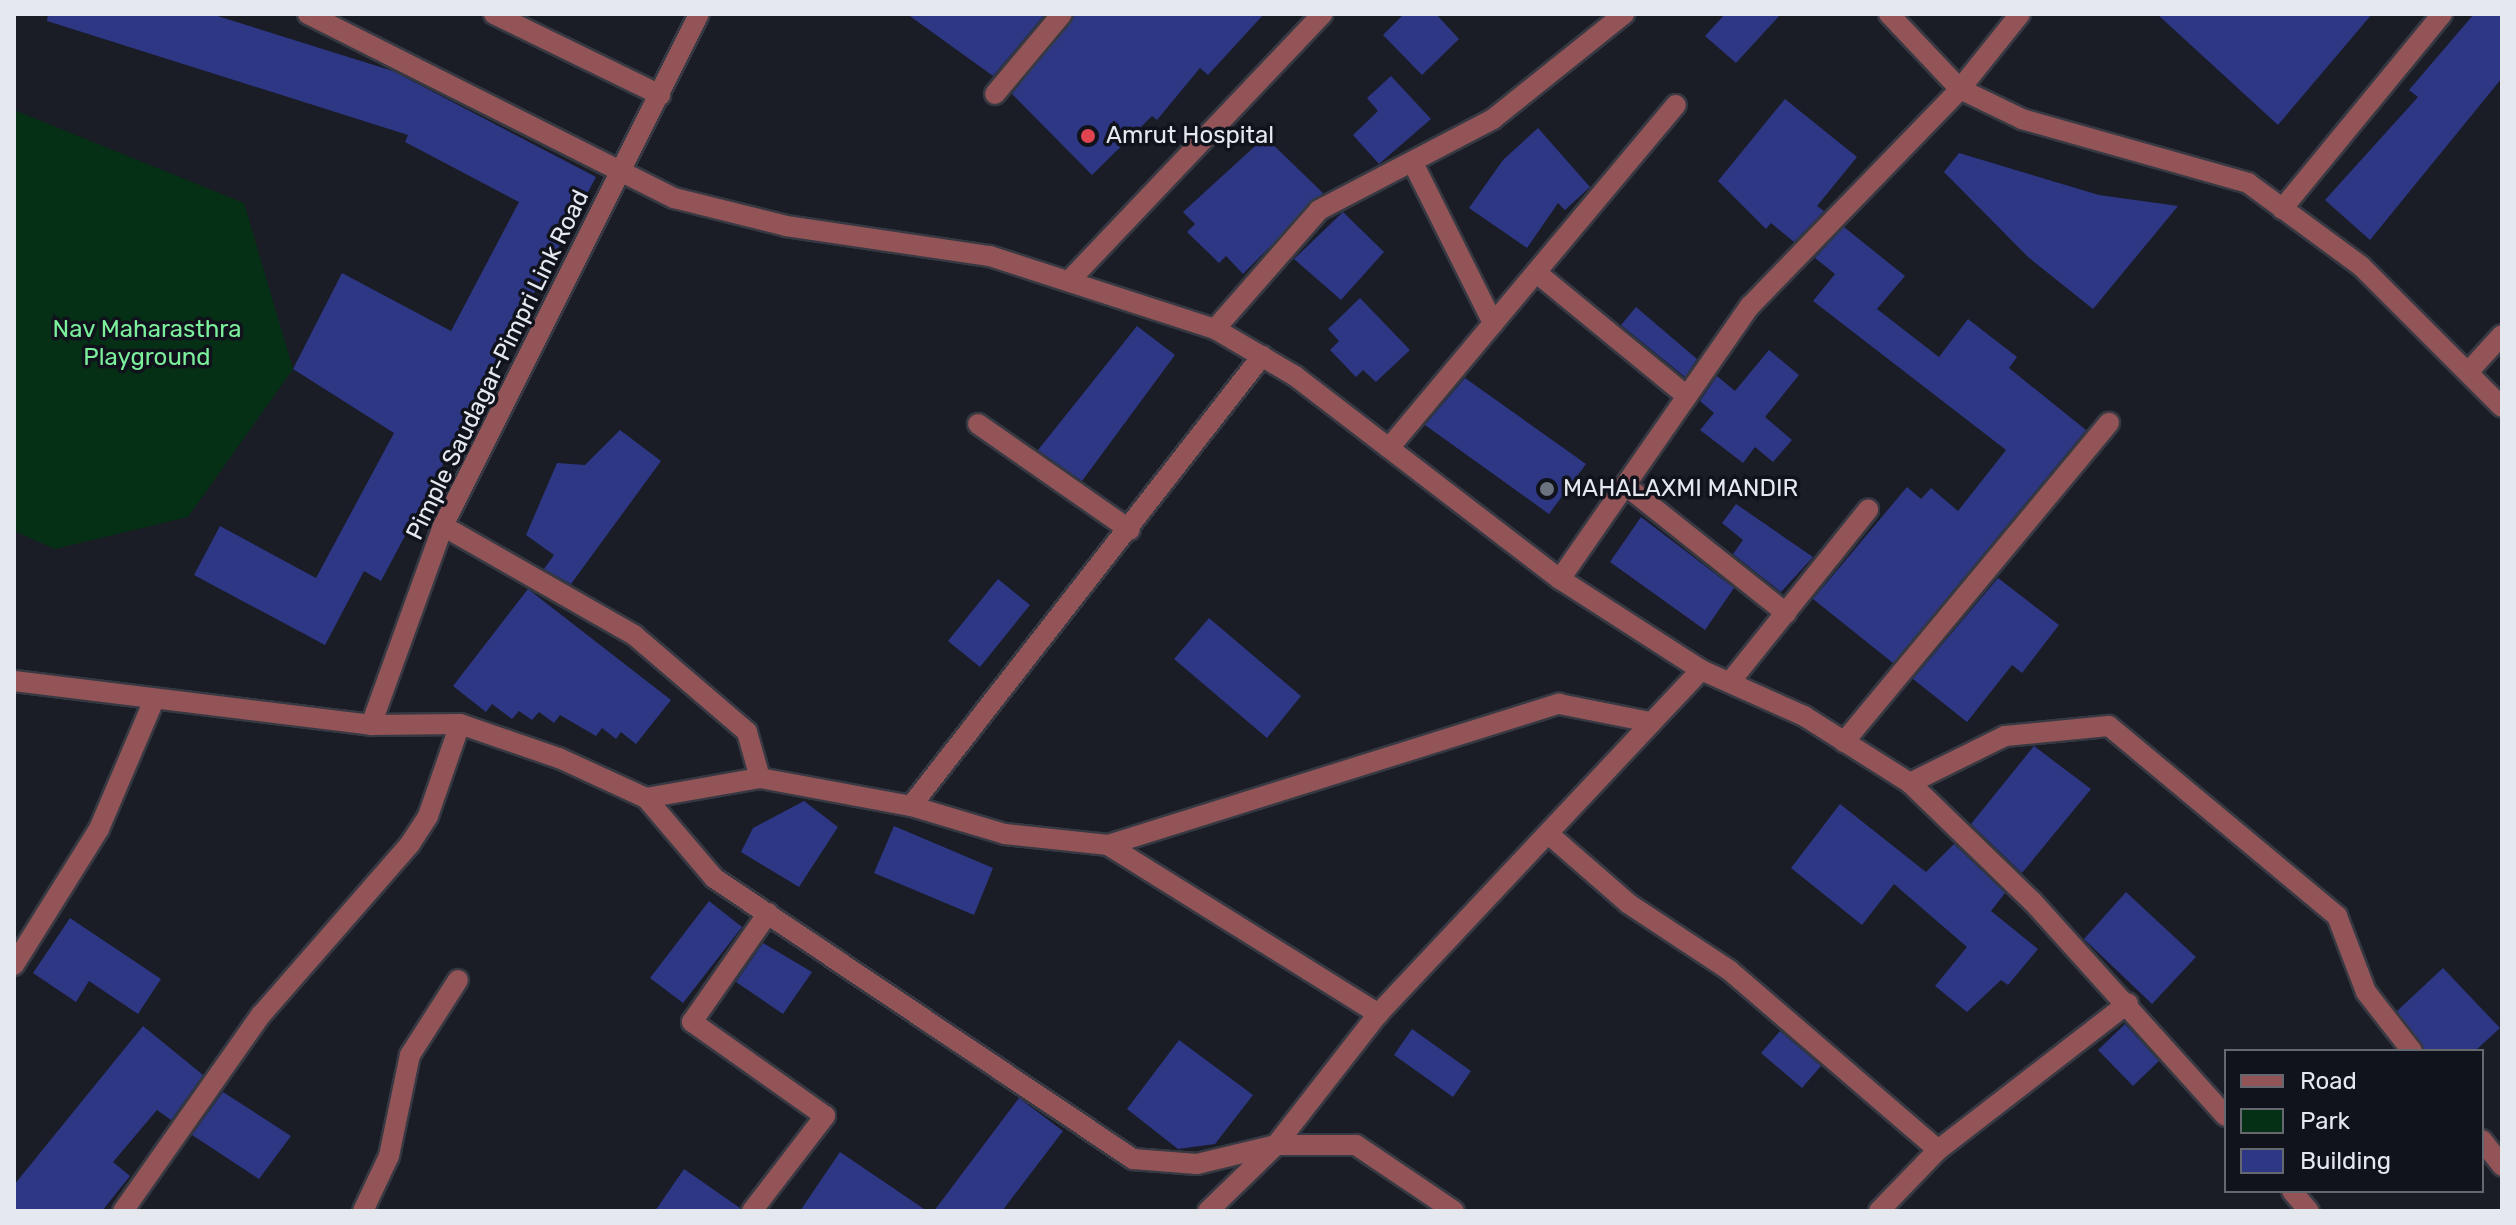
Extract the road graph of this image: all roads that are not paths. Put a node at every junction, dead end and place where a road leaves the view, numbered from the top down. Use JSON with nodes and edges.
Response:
{"nodes":[{"id":1,"x":308,"y":14,"type":"edge"},
{"id":2,"x":494,"y":14,"type":"edge"},
{"id":3,"x":699,"y":14,"type":"edge"},
{"id":4,"x":1062,"y":14,"type":"edge"},
{"id":5,"x":1322,"y":14,"type":"edge"},
{"id":6,"x":1624,"y":14,"type":"edge"},
{"id":7,"x":1889,"y":14,"type":"edge"},
{"id":8,"x":2020,"y":14,"type":"edge"},
{"id":9,"x":2442,"y":14,"type":"edge"},
{"id":10,"x":1960,"y":89,"type":"junction"},
{"id":11,"x":995,"y":94,"type":"dead end"},
{"id":12,"x":660,"y":95,"type":"junction"},
{"id":13,"x":1676,"y":105,"type":"dead end"},
{"id":14,"x":1414,"y":165,"type":"junction"},
{"id":15,"x":622,"y":172,"type":"junction"},
{"id":16,"x":2282,"y":209,"type":"junction"},
{"id":17,"x":1537,"y":273,"type":"junction"},
{"id":18,"x":1069,"y":281,"type":"junction"},
{"id":19,"x":1493,"y":323,"type":"junction"},
{"id":20,"x":1215,"y":329,"type":"junction"},
{"id":21,"x":2502,"y":335,"type":"edge"},
{"id":22,"x":1262,"y":356,"type":"junction"},
{"id":23,"x":2470,"y":370,"type":"junction"},
{"id":24,"x":1687,"y":396,"type":"junction"},
{"id":25,"x":2502,"y":407,"type":"edge"},
{"id":26,"x":2109,"y":423,"type":"dead end"},
{"id":27,"x":978,"y":424,"type":"dead end"},
{"id":28,"x":1389,"y":448,"type":"junction"},
{"id":29,"x":1625,"y":485,"type":"junction"},
{"id":30,"x":1868,"y":510,"type":"dead end"},
{"id":31,"x":443,"y":526,"type":"junction"},
{"id":32,"x":1130,"y":530,"type":"junction"},
{"id":33,"x":1560,"y":579,"type":"junction"},
{"id":34,"x":1786,"y":613,"type":"junction"},
{"id":35,"x":1701,"y":670,"type":"junction"},
{"id":36,"x":14,"y":681,"type":"edge"},
{"id":37,"x":1730,"y":682,"type":"junction"},
{"id":38,"x":154,"y":700,"type":"junction"},
{"id":39,"x":1650,"y":722,"type":"junction"},
{"id":40,"x":460,"y":724,"type":"junction"},
{"id":41,"x":371,"y":725,"type":"junction"},
{"id":42,"x":1844,"y":742,"type":"junction"},
{"id":43,"x":760,"y":778,"type":"junction"},
{"id":44,"x":1910,"y":783,"type":"junction"},
{"id":45,"x":646,"y":798,"type":"junction"},
{"id":46,"x":911,"y":806,"type":"junction"},
{"id":47,"x":1551,"y":836,"type":"junction"},
{"id":48,"x":1108,"y":845,"type":"junction"},
{"id":49,"x":768,"y":913,"type":"junction"},
{"id":50,"x":14,"y":965,"type":"edge"},
{"id":51,"x":458,"y":980,"type":"dead end"},
{"id":52,"x":2128,"y":1003,"type":"junction"},
{"id":53,"x":1378,"y":1014,"type":"junction"},
{"id":54,"x":2410,"y":1049,"type":"edge"},
{"id":55,"x":2224,"y":1114,"type":"edge"},
{"id":56,"x":2484,"y":1143,"type":"edge"},
{"id":57,"x":1276,"y":1145,"type":"junction"},
{"id":58,"x":1938,"y":1150,"type":"junction"},
{"id":59,"x":2502,"y":1166,"type":"edge"},
{"id":60,"x":2294,"y":1193,"type":"edge"},
{"id":61,"x":123,"y":1211,"type":"edge"},
{"id":62,"x":363,"y":1211,"type":"edge"},
{"id":63,"x":752,"y":1211,"type":"edge"},
{"id":64,"x":1208,"y":1211,"type":"edge"},
{"id":65,"x":1454,"y":1211,"type":"edge"},
{"id":66,"x":1879,"y":1211,"type":"edge"},
{"id":67,"x":2309,"y":1211,"type":"edge"}],
"edges":[{"from":1,"to":15,"type":"street"},
{"from":2,"to":12,"type":"street"},
{"from":3,"to":12,"type":"street","name":"Pimple Saudagar-Pimpri Link Road"},
{"from":4,"to":11,"type":"street"},
{"from":5,"to":18,"type":"street"},
{"from":6,"to":14,"type":"street"},
{"from":7,"to":10,"type":"street"},
{"from":8,"to":10,"type":"street"},
{"from":9,"to":16,"type":"street"},
{"from":10,"to":16,"type":"street"},
{"from":10,"to":24,"type":"street"},
{"from":12,"to":15,"type":"street","name":"Pimple Saudagar-Pimpri Link Road"},
{"from":13,"to":17,"type":"street"},
{"from":14,"to":19,"type":"street"},
{"from":14,"to":20,"type":"street"},
{"from":15,"to":18,"type":"street"},
{"from":15,"to":31,"type":"street","name":"Pimple Saudagar-Pimpri Link Road"},
{"from":16,"to":23,"type":"street"},
{"from":17,"to":19,"type":"street"},
{"from":17,"to":24,"type":"street"},
{"from":18,"to":20,"type":"street"},
{"from":19,"to":28,"type":"street"},
{"from":20,"to":22,"type":"street"},
{"from":21,"to":23,"type":"street"},
{"from":22,"to":28,"type":"street"},
{"from":22,"to":32,"type":"street"},
{"from":23,"to":25,"type":"street"},
{"from":24,"to":29,"type":"street"},
{"from":26,"to":42,"type":"street"},
{"from":27,"to":32,"type":"street"},
{"from":28,"to":33,"type":"street"},
{"from":29,"to":33,"type":"street"},
{"from":29,"to":34,"type":"street"},
{"from":30,"to":34,"type":"street"},
{"from":31,"to":41,"type":"street","name":"Pimple Saudagar-Pimpri Link Road"},
{"from":31,"to":43,"type":"street"},
{"from":32,"to":46,"type":"street"},
{"from":33,"to":35,"type":"street"},
{"from":34,"to":37,"type":"street"},
{"from":35,"to":37,"type":"street"},
{"from":35,"to":39,"type":"street"},
{"from":36,"to":38,"type":"street"},
{"from":37,"to":42,"type":"street"},
{"from":38,"to":41,"type":"street"},
{"from":38,"to":50,"type":"street"},
{"from":39,"to":47,"type":"street"},
{"from":39,"to":48,"type":"street"},
{"from":40,"to":41,"type":"street"},
{"from":40,"to":45,"type":"street"},
{"from":40,"to":61,"type":"street"},
{"from":42,"to":44,"type":"street"},
{"from":43,"to":45,"type":"street"},
{"from":43,"to":46,"type":"street"},
{"from":44,"to":52,"type":"street"},
{"from":44,"to":54,"type":"street"},
{"from":45,"to":49,"type":"street"},
{"from":46,"to":48,"type":"street"},
{"from":47,"to":53,"type":"street"},
{"from":47,"to":58,"type":"street"},
{"from":48,"to":53,"type":"street"},
{"from":49,"to":57,"type":"street"},
{"from":49,"to":63,"type":"street"},
{"from":51,"to":62,"type":"street"},
{"from":52,"to":55,"type":"street"},
{"from":52,"to":58,"type":"street"},
{"from":53,"to":57,"type":"street"},
{"from":56,"to":59,"type":"street"},
{"from":57,"to":64,"type":"street"},
{"from":57,"to":65,"type":"street"},
{"from":58,"to":66,"type":"street"},
{"from":60,"to":67,"type":"street"}]}
